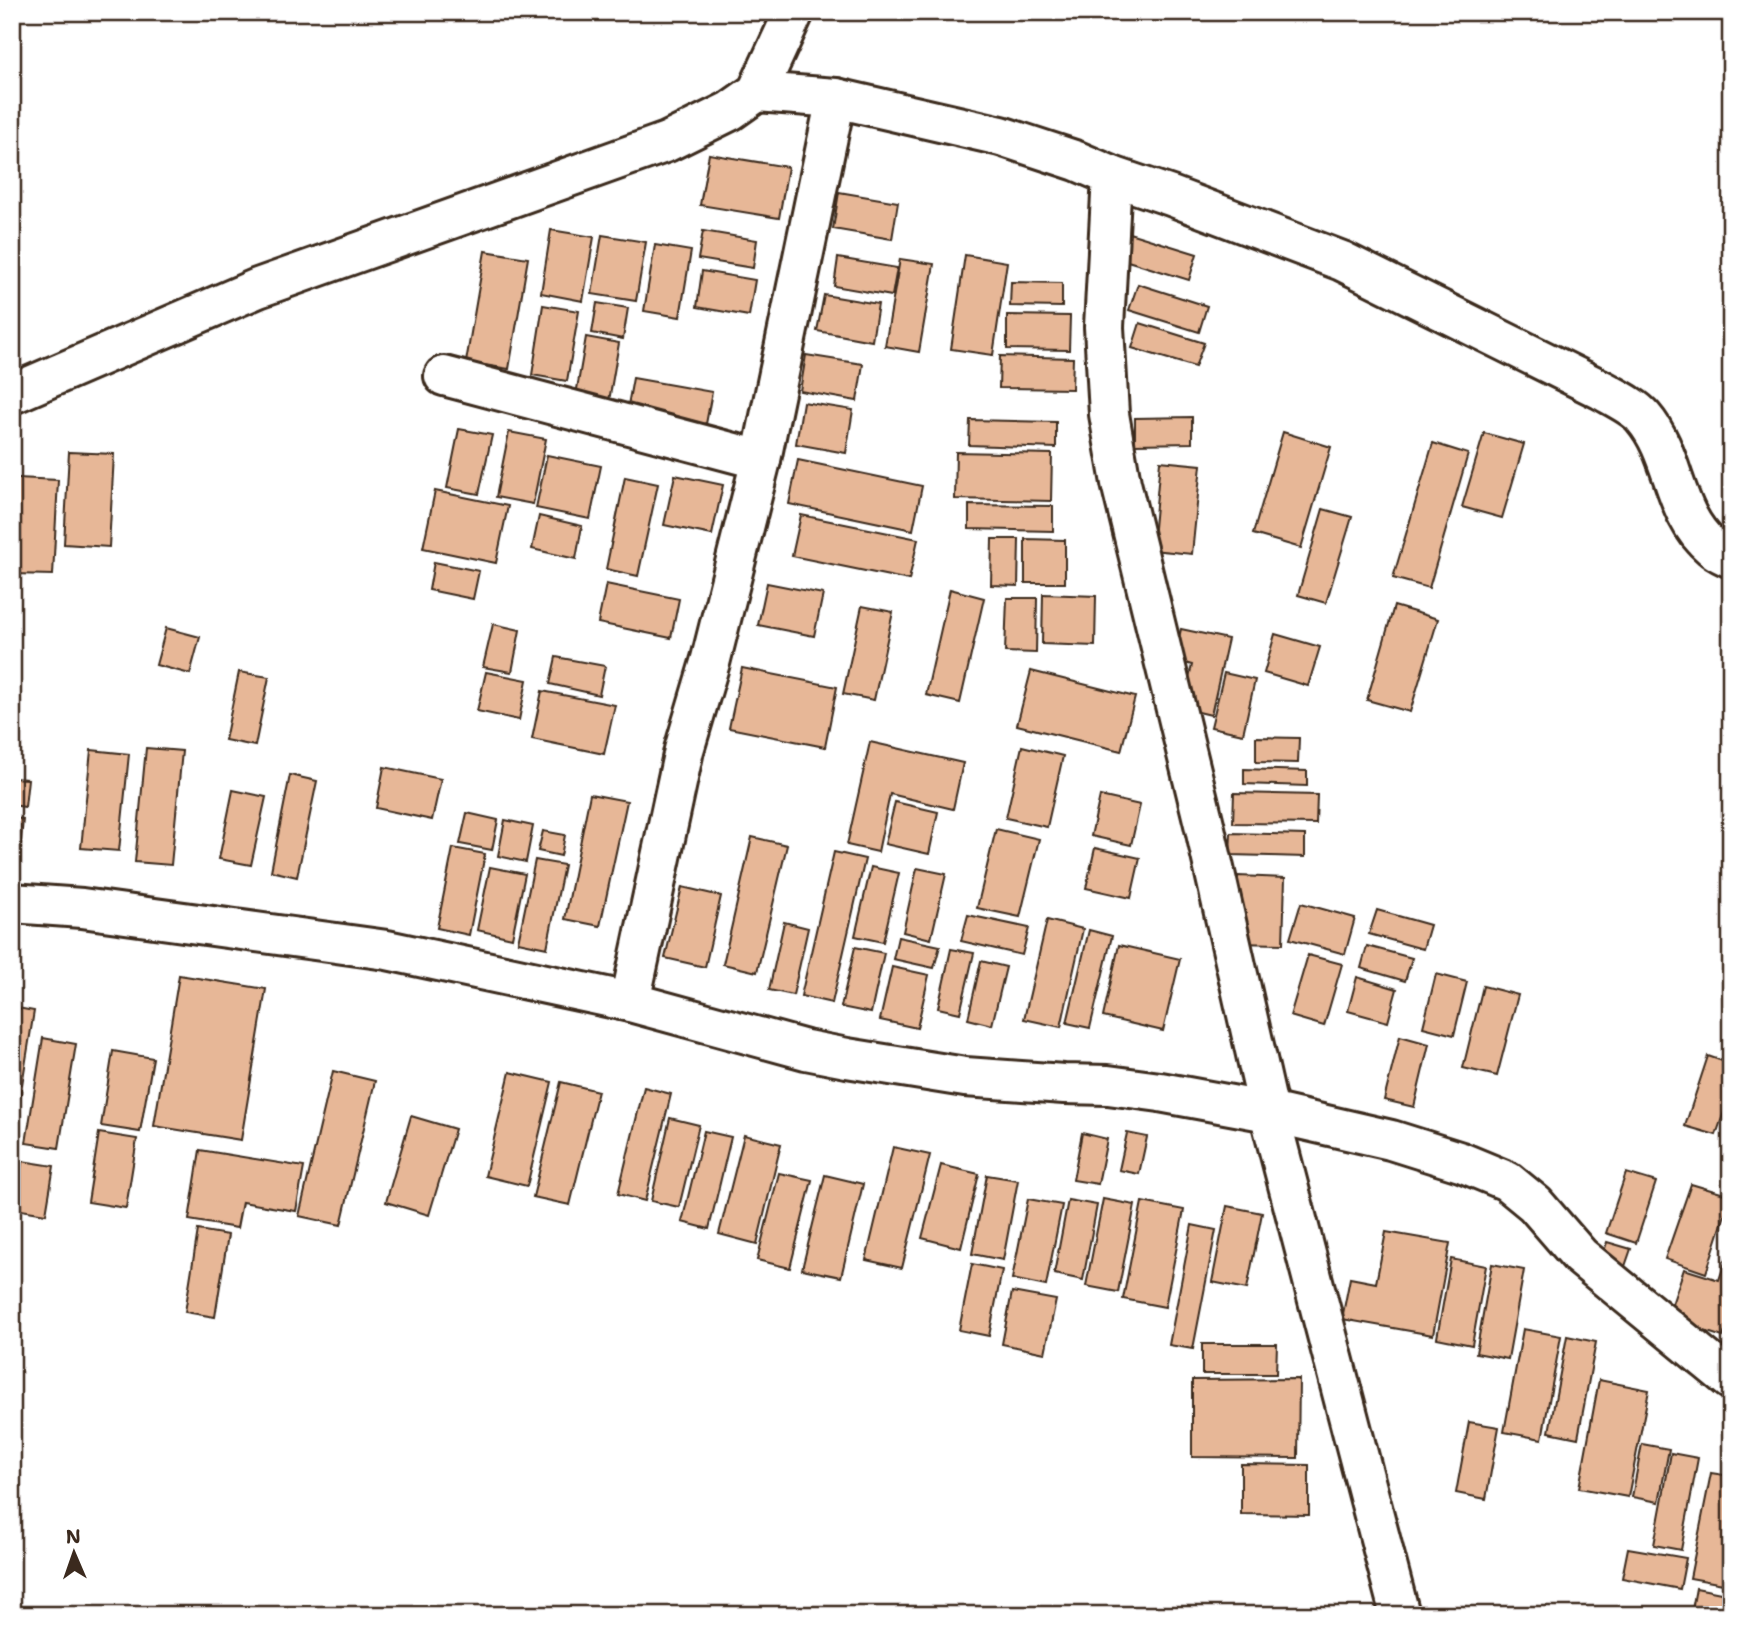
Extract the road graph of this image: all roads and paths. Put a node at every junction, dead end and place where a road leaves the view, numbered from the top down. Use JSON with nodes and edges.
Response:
{"nodes":[{"id":1,"x":794,"y":12,"type":"edge"},
{"id":2,"x":757,"y":92,"type":"junction"},
{"id":3,"x":836,"y":98,"type":"junction"},
{"id":4,"x":1112,"y":176,"type":"junction"},
{"id":5,"x":444,"y":376,"type":"dead end"},
{"id":6,"x":12,"y":394,"type":"edge"},
{"id":7,"x":761,"y":460,"type":"junction"},
{"id":8,"x":1731,"y":558,"type":"edge"},
{"id":9,"x":12,"y":903,"type":"edge"},
{"id":10,"x":630,"y":1002,"type":"junction"},
{"id":11,"x":1269,"y":1112,"type":"junction"},
{"id":12,"x":1731,"y":1380,"type":"edge"},
{"id":13,"x":1400,"y":1615,"type":"edge"}],
"edges":[{"from":1,"to":2,"type":"street"},
{"from":2,"to":3,"type":"street"},
{"from":2,"to":6,"type":"street"},
{"from":3,"to":4,"type":"street"},
{"from":3,"to":7,"type":"street"},
{"from":4,"to":8,"type":"street"},
{"from":4,"to":11,"type":"street"},
{"from":5,"to":7,"type":"street"},
{"from":7,"to":10,"type":"street"},
{"from":9,"to":10,"type":"street"},
{"from":10,"to":11,"type":"street"},
{"from":11,"to":12,"type":"street"},
{"from":11,"to":13,"type":"street"}]}
